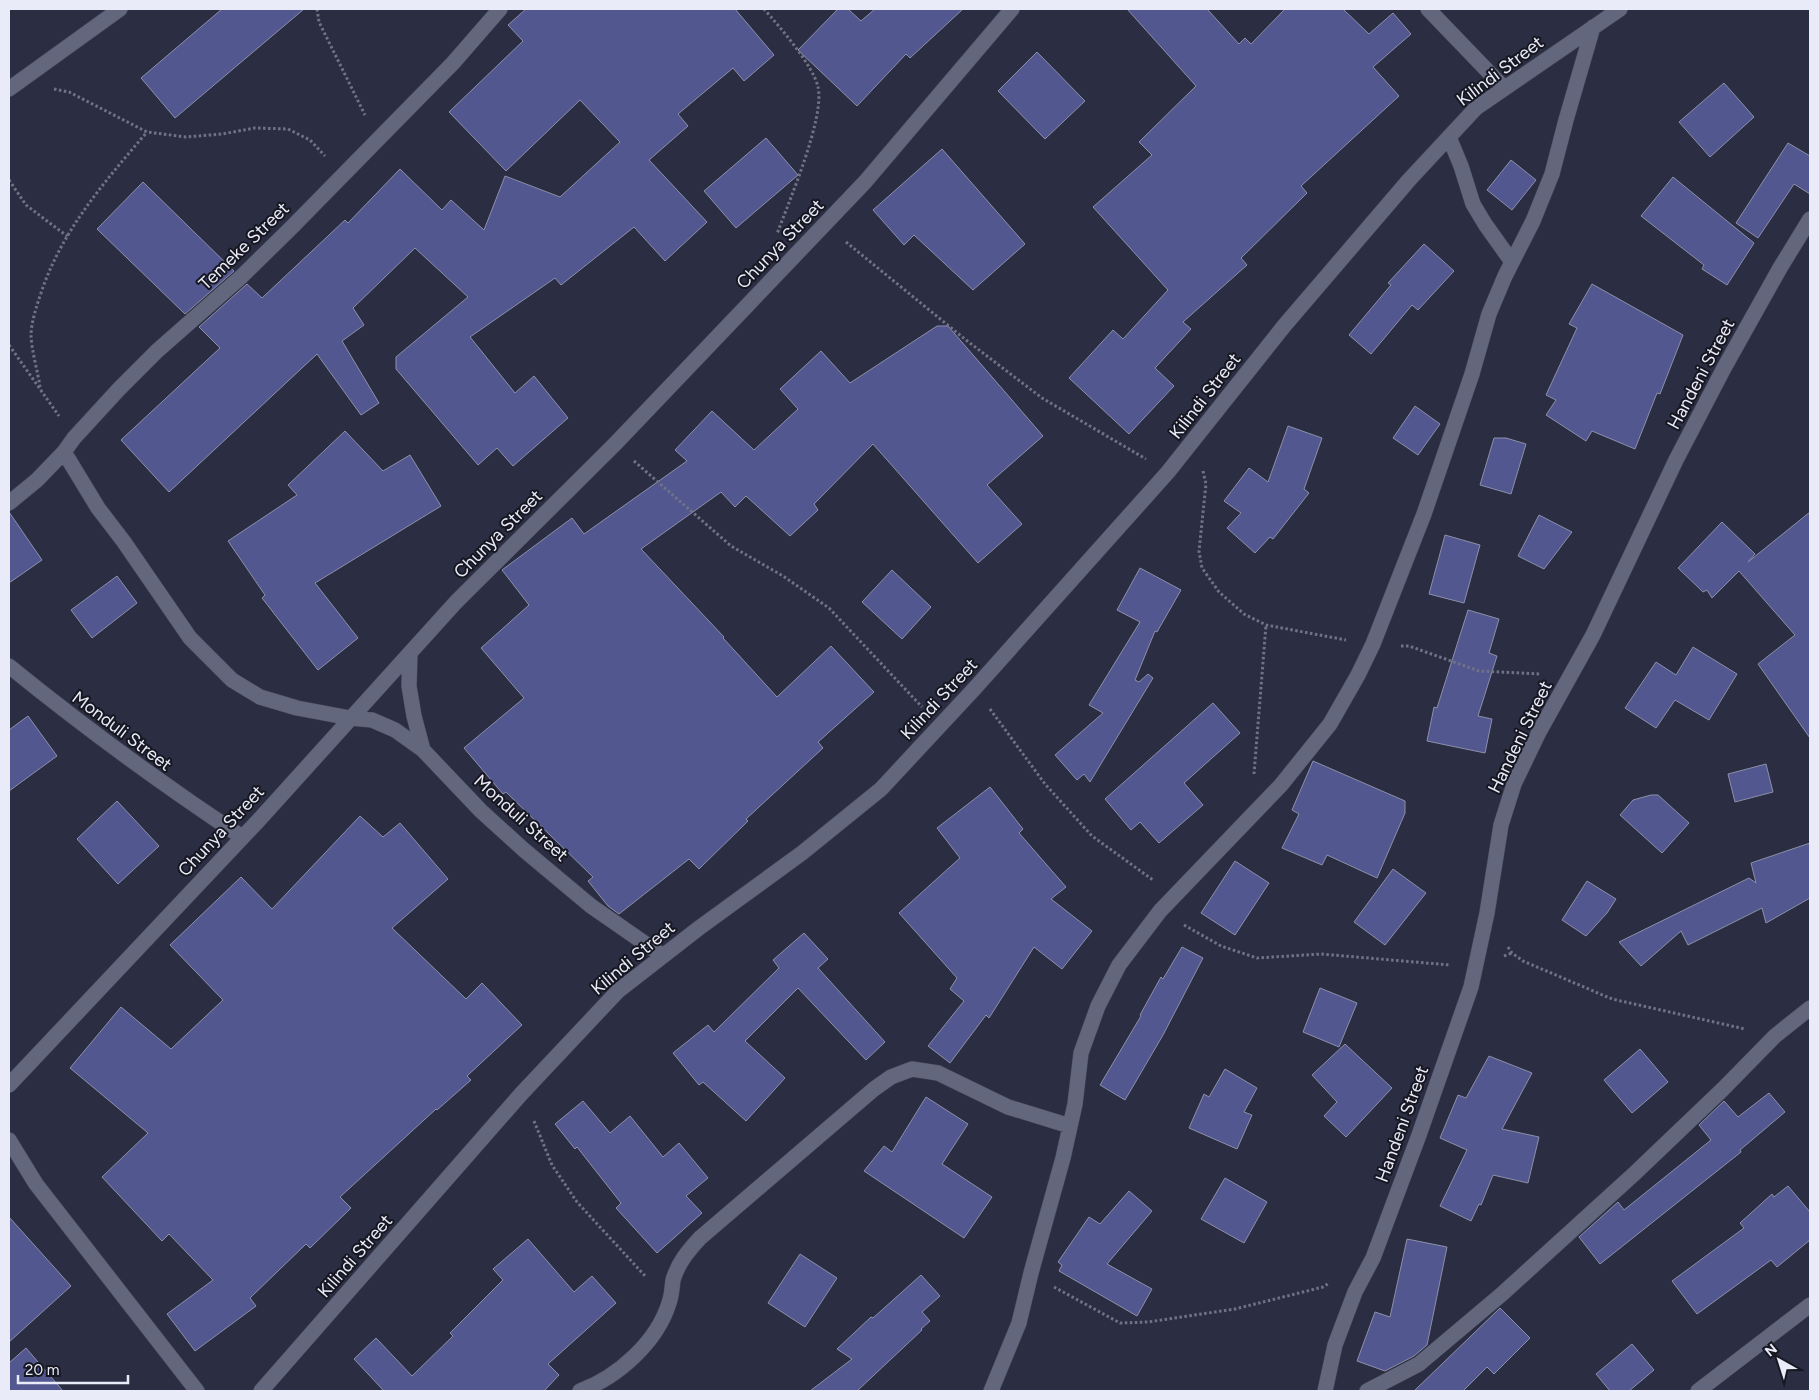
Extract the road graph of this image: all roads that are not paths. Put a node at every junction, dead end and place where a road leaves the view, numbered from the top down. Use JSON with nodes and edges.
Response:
{"nodes":[{"id":1,"x":120,"y":9,"type":"edge"},
{"id":2,"x":500,"y":9,"type":"edge"},
{"id":3,"x":1012,"y":9,"type":"edge"},
{"id":4,"x":1428,"y":9,"type":"edge"},
{"id":5,"x":1620,"y":9,"type":"edge"},
{"id":6,"x":1593,"y":27,"type":"junction"},
{"id":7,"x":14,"y":84,"type":"edge"},
{"id":8,"x":1504,"y":88,"type":"junction"},
{"id":9,"x":1449,"y":137,"type":"junction"},
{"id":10,"x":1810,"y":219,"type":"edge"},
{"id":11,"x":1512,"y":262,"type":"junction"},
{"id":12,"x":64,"y":452,"type":"junction"},
{"id":13,"x":9,"y":503,"type":"edge"},
{"id":14,"x":410,"y":653,"type":"junction"},
{"id":15,"x":9,"y":666,"type":"edge"},
{"id":16,"x":350,"y":718,"type":"junction"},
{"id":17,"x":423,"y":750,"type":"junction"},
{"id":18,"x":242,"y":837,"type":"junction"},
{"id":19,"x":664,"y":956,"type":"junction"},
{"id":20,"x":1810,"y":1008,"type":"edge"},
{"id":21,"x":9,"y":1085,"type":"edge"},
{"id":22,"x":1070,"y":1126,"type":"junction"},
{"id":23,"x":9,"y":1140,"type":"edge"},
{"id":24,"x":1810,"y":1305,"type":"edge"},
{"id":25,"x":197,"y":1391,"type":"edge"},
{"id":26,"x":261,"y":1391,"type":"edge"},
{"id":27,"x":580,"y":1391,"type":"edge"},
{"id":28,"x":991,"y":1391,"type":"edge"},
{"id":29,"x":1325,"y":1391,"type":"edge"},
{"id":30,"x":1367,"y":1391,"type":"edge"},
{"id":31,"x":1698,"y":1391,"type":"edge"}],
"edges":[{"from":1,"to":7,"type":"street"},
{"from":2,"to":12,"type":"street","name":"Temeke Street"},
{"from":3,"to":14,"type":"street","name":"Chunya Street"},
{"from":4,"to":8,"type":"street"},
{"from":5,"to":6,"type":"street","name":"Kilindi Street"},
{"from":6,"to":8,"type":"street","name":"Kilindi Street"},
{"from":6,"to":11,"type":"street"},
{"from":8,"to":9,"type":"street","name":"Kilindi Street"},
{"from":9,"to":11,"type":"street"},
{"from":9,"to":19,"type":"street","name":"Kilindi Street"},
{"from":10,"to":29,"type":"street","name":"Handeni Street"},
{"from":11,"to":22,"type":"street"},
{"from":12,"to":13,"type":"street","name":"Temeke Street"},
{"from":12,"to":16,"type":"street","name":"Monduli Street"},
{"from":14,"to":16,"type":"street","name":"Chunya Street"},
{"from":14,"to":17,"type":"street"},
{"from":15,"to":18,"type":"street","name":"Monduli Street"},
{"from":16,"to":17,"type":"street","name":"Monduli Street"},
{"from":16,"to":18,"type":"street","name":"Chunya Street"},
{"from":17,"to":19,"type":"street","name":"Monduli Street"},
{"from":18,"to":21,"type":"street","name":"Chunya Street"},
{"from":19,"to":26,"type":"street","name":"Kilindi Street"},
{"from":20,"to":30,"type":"street"},
{"from":22,"to":27,"type":"street"},
{"from":22,"to":28,"type":"street"},
{"from":23,"to":25,"type":"street"},
{"from":24,"to":31,"type":"street"}]}
